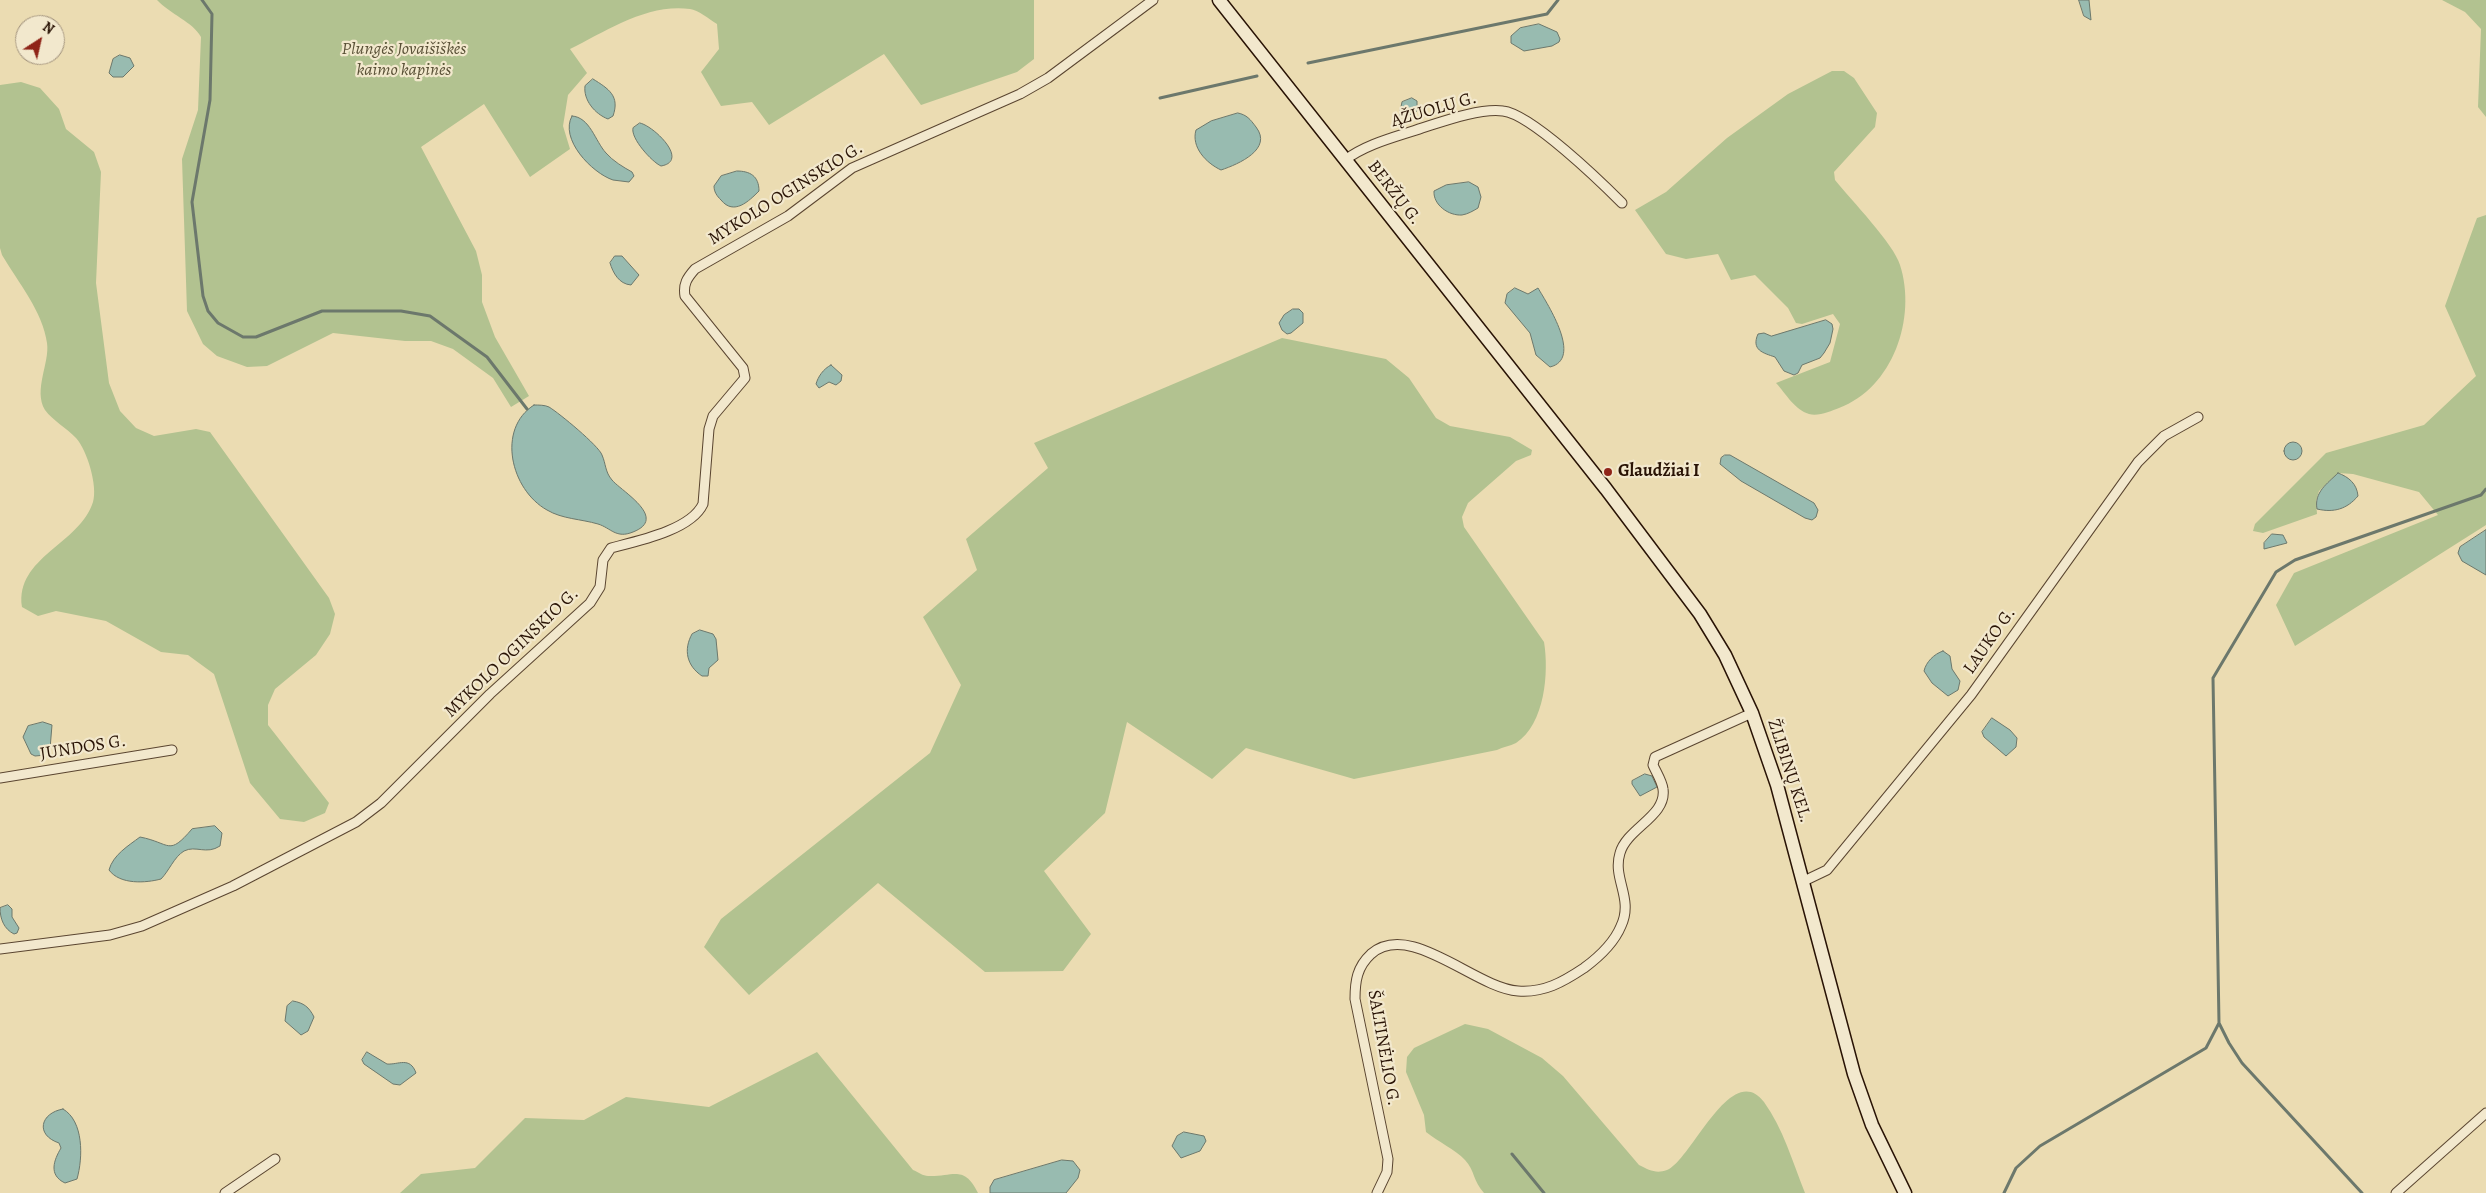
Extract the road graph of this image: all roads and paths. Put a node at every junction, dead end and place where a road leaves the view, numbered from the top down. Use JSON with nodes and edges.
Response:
{"nodes":[{"id":1,"x":1153,"y":0,"type":"edge"},
{"id":2,"x":1219,"y":0,"type":"edge"},
{"id":3,"x":1345,"y":160,"type":"junction"},
{"id":4,"x":1622,"y":203,"type":"dead end"},
{"id":5,"x":1542,"y":408,"type":"joint"},
{"id":6,"x":2198,"y":417,"type":"dead end"},
{"id":7,"x":1752,"y":713,"type":"junction"},
{"id":8,"x":172,"y":750,"type":"dead end"},
{"id":9,"x":0,"y":778,"type":"edge"},
{"id":10,"x":1804,"y":881,"type":"junction"},
{"id":11,"x":0,"y":949,"type":"edge"},
{"id":12,"x":2486,"y":1113,"type":"edge"},
{"id":13,"x":275,"y":1159,"type":"dead end"},
{"id":14,"x":225,"y":1193,"type":"edge"},
{"id":15,"x":1377,"y":1193,"type":"edge"},
{"id":16,"x":1905,"y":1193,"type":"edge"},
{"id":17,"x":2396,"y":1193,"type":"edge"}],
"edges":[{"from":1,"to":11,"type":"street","name":"MYKOLO OGINSKIO G."},
{"from":2,"to":3,"type":"main road","name":"BERŽŲ G."},
{"from":3,"to":4,"type":"street","name":"ĄŽUOLŲ G."},
{"from":3,"to":5,"type":"main road","name":"BERŽŲ G."},
{"from":5,"to":7,"type":"main road","name":"ŽLIBINŲ KEL."},
{"from":6,"to":10,"type":"street","name":"LAUKO G."},
{"from":7,"to":10,"type":"main road","name":"ŽLIBINŲ KEL."},
{"from":7,"to":15,"type":"street","name":"ŠALTINĖLIO G."},
{"from":8,"to":9,"type":"street","name":"JUNDOS G."},
{"from":10,"to":16,"type":"main road","name":"ŽLIBINŲ KEL."},
{"from":12,"to":17,"type":"street"},
{"from":13,"to":14,"type":"street"}]}
